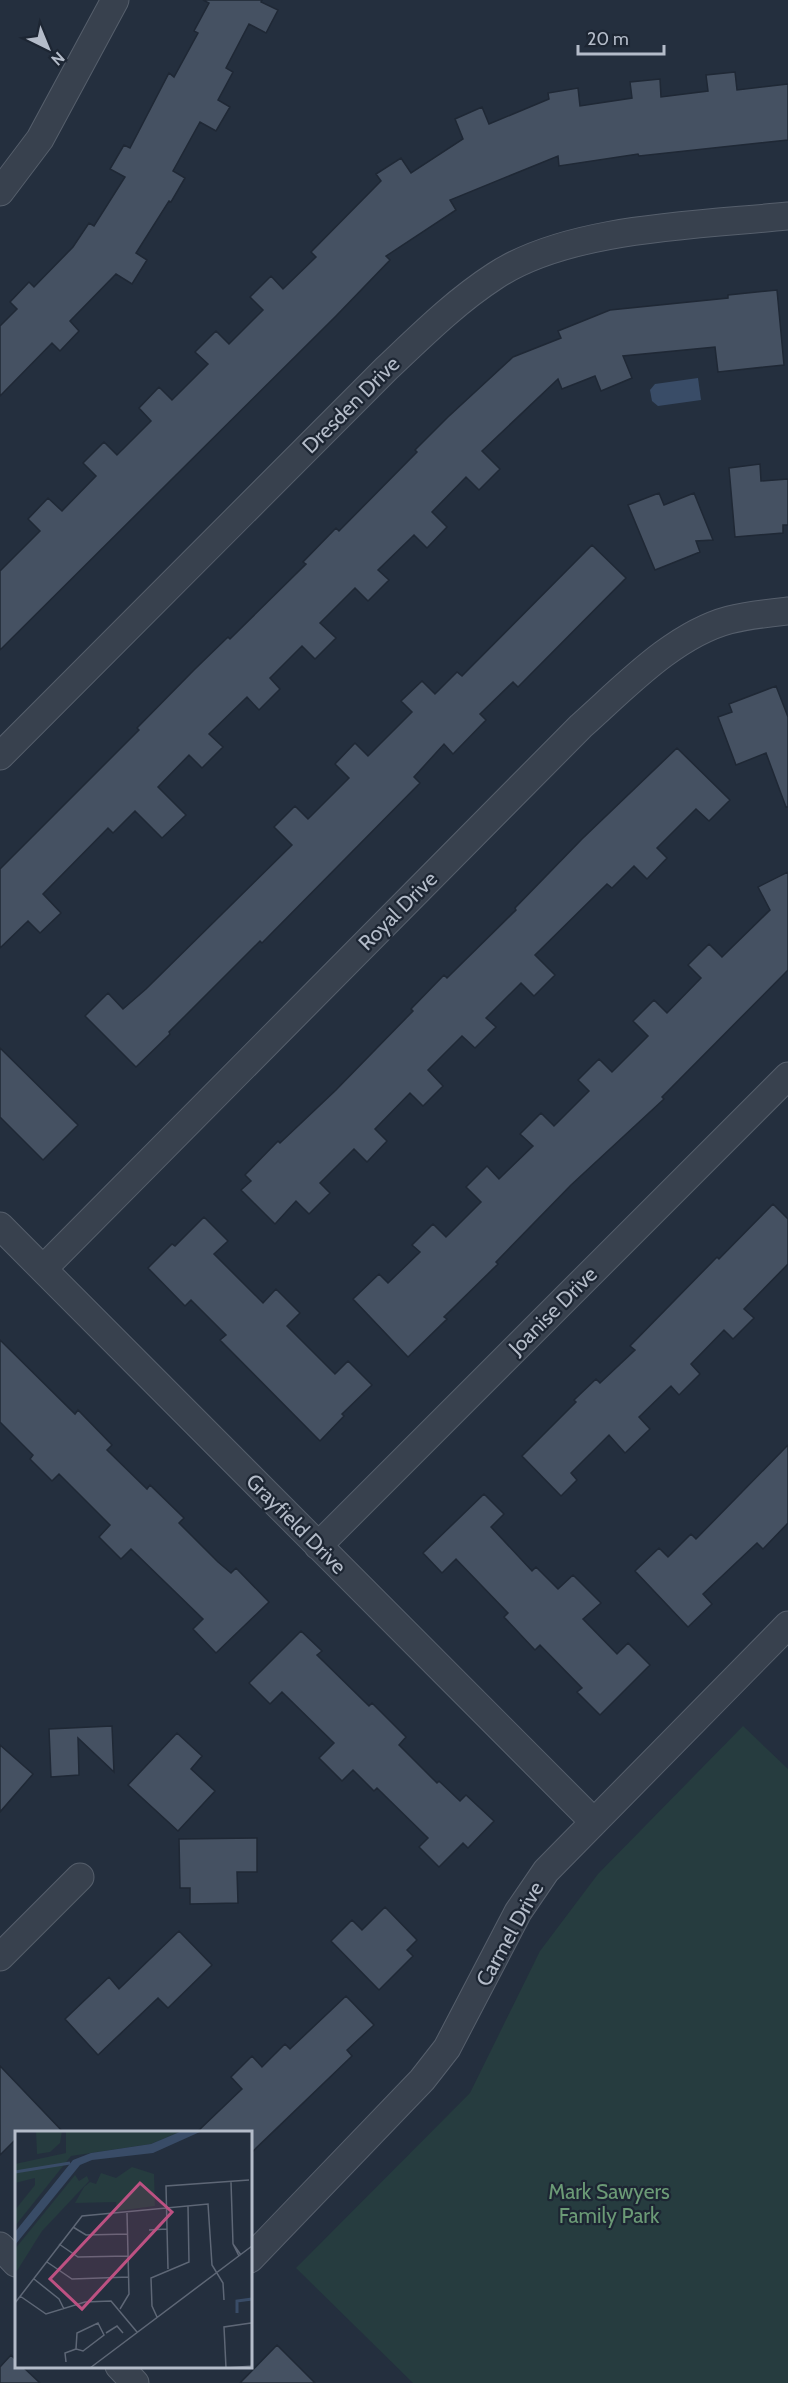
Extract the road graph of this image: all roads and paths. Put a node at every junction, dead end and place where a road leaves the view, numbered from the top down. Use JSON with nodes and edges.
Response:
{"nodes":[{"id":1,"x":115,"y":0,"type":"edge"},
{"id":2,"x":0,"y":192,"type":"edge"},
{"id":3,"x":788,"y":216,"type":"edge"},
{"id":4,"x":788,"y":611,"type":"edge"},
{"id":5,"x":0,"y":756,"type":"edge"},
{"id":6,"x":788,"y":1076,"type":"edge"},
{"id":7,"x":0,"y":1226,"type":"edge"},
{"id":8,"x":43,"y":1269,"type":"junction"},
{"id":9,"x":318,"y":1546,"type":"junction"},
{"id":10,"x":788,"y":1625,"type":"edge"},
{"id":11,"x":593,"y":1821,"type":"junction"},
{"id":12,"x":80,"y":1877,"type":"dead end"},
{"id":13,"x":0,"y":1957,"type":"edge"},
{"id":14,"x":0,"y":2246,"type":"edge"},
{"id":15,"x":252,"y":2257,"type":"edge"},
{"id":16,"x":15,"y":2262,"type":"edge"}],
"edges":[{"from":1,"to":2,"type":"street"},
{"from":3,"to":5,"type":"street","name":"Dresden Drive"},
{"from":4,"to":8,"type":"street","name":"Royal Drive"},
{"from":6,"to":9,"type":"street","name":"Joanise Drive"},
{"from":7,"to":8,"type":"street","name":"Grayfield Drive"},
{"from":8,"to":9,"type":"street","name":"Grayfield Drive"},
{"from":9,"to":11,"type":"street","name":"Grayfield Drive"},
{"from":10,"to":11,"type":"street","name":"Carmel Drive"},
{"from":11,"to":15,"type":"street","name":"Carmel Drive"},
{"from":12,"to":13,"type":"street"},
{"from":14,"to":16,"type":"street"}]}
